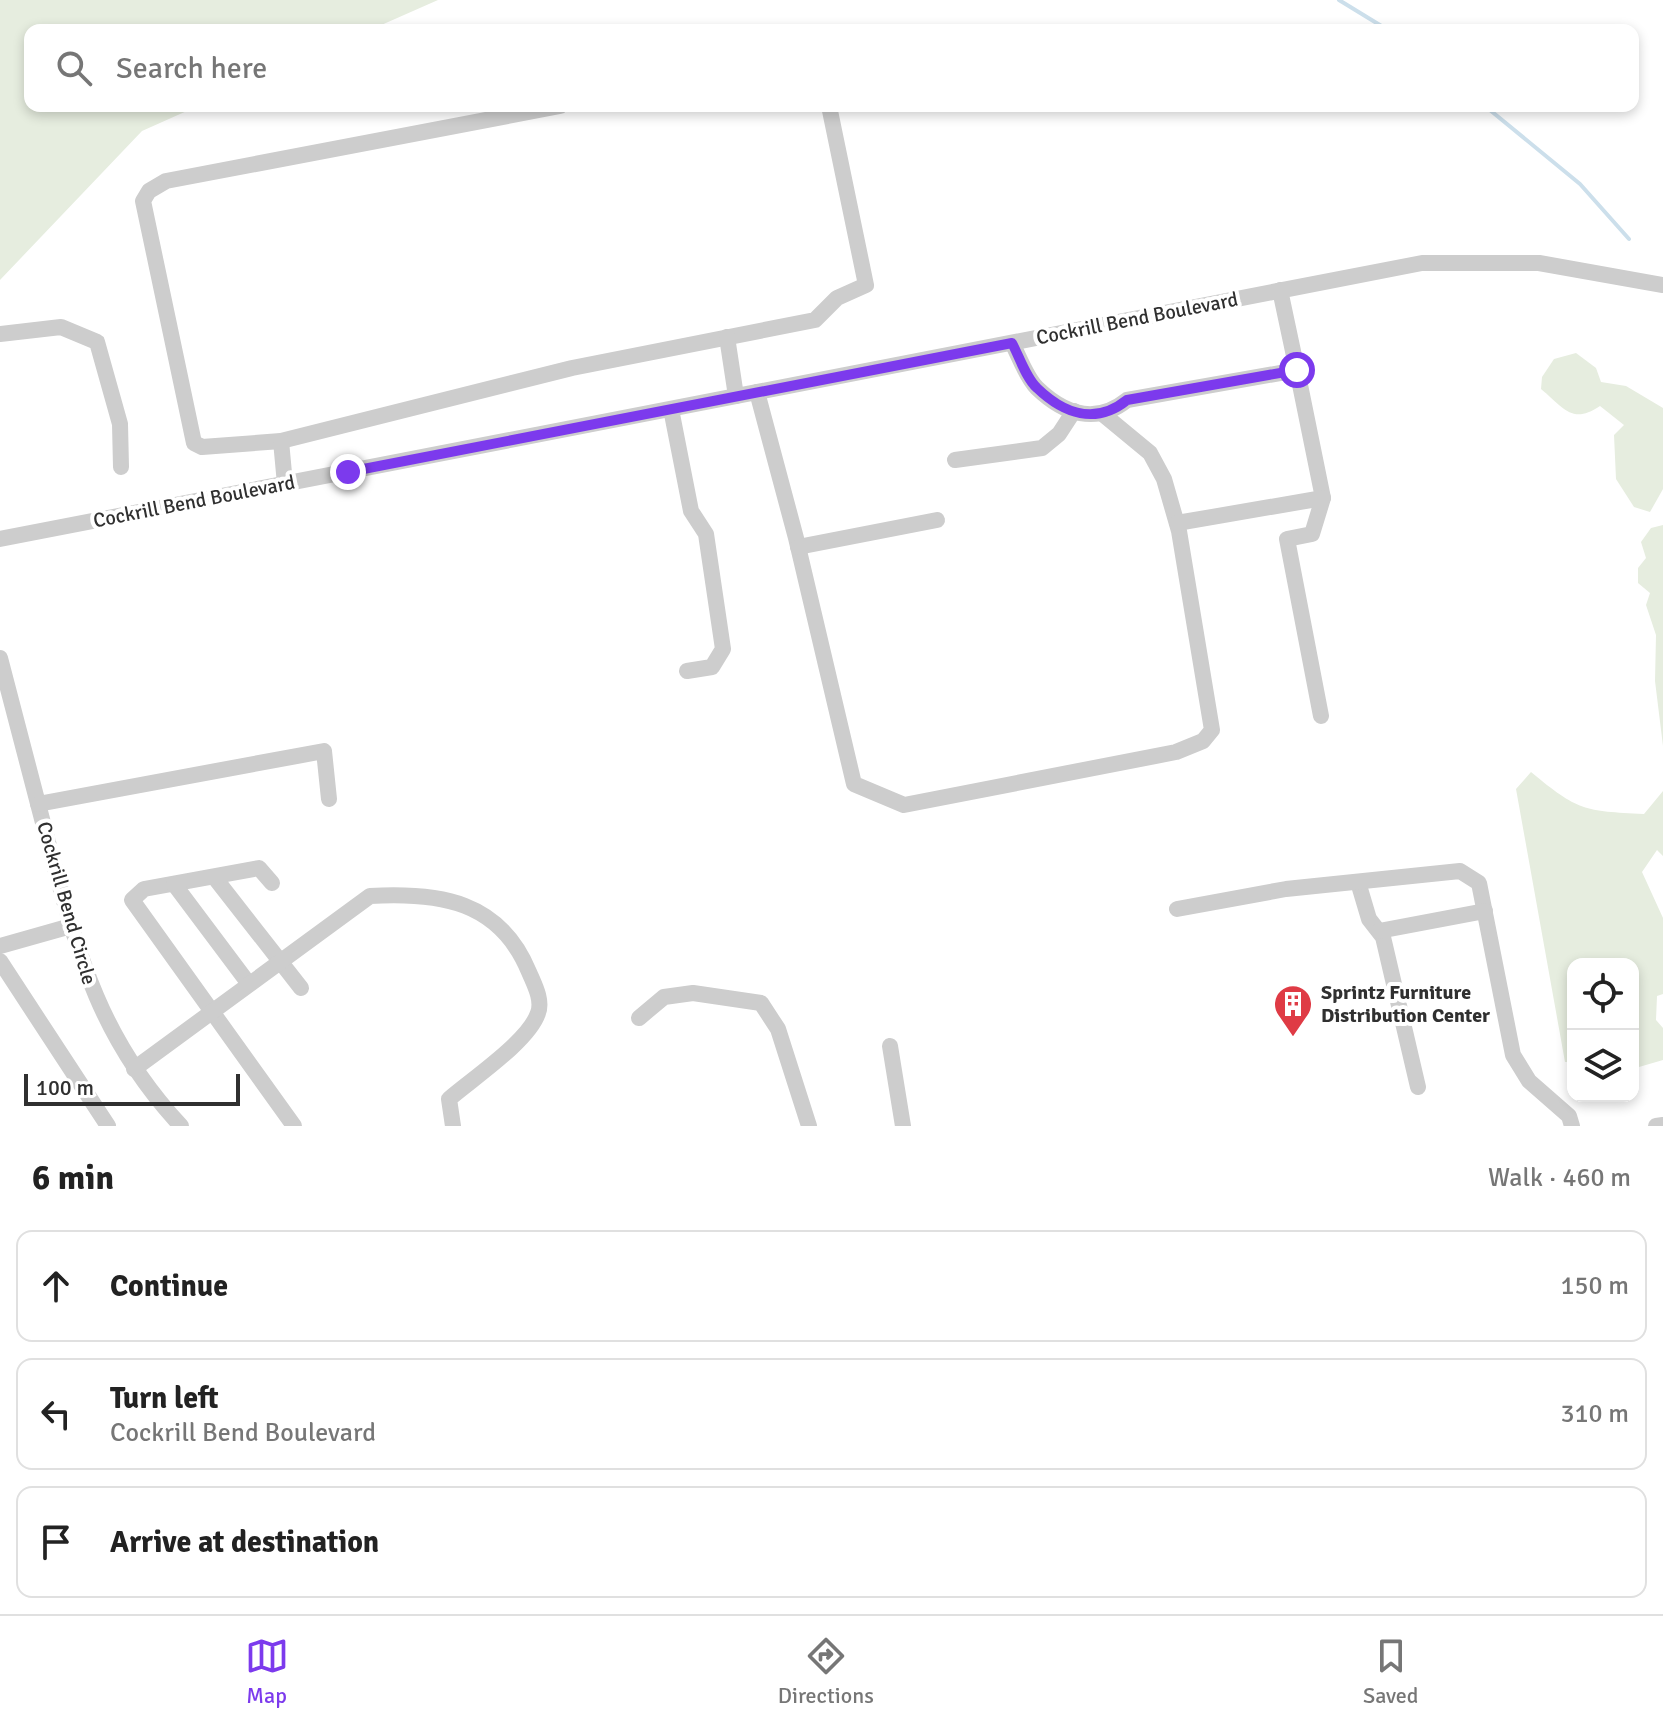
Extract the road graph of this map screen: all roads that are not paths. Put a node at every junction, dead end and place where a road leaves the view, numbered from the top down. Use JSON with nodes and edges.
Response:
{"nodes":[{"id":1,"x":528,"y":112,"type":"edge"},
{"id":2,"x":830,"y":112,"type":"edge"},
{"id":3,"x":1663,"y":285,"type":"edge"},
{"id":4,"x":1280,"y":290,"type":"junction"},
{"id":5,"x":0,"y":334,"type":"edge"},
{"id":6,"x":727,"y":337,"type":"junction"},
{"id":7,"x":1012,"y":343,"type":"junction"},
{"id":8,"x":1297,"y":370,"type":"junction"},
{"id":9,"x":757,"y":392,"type":"junction"},
{"id":10,"x":736,"y":396,"type":"junction"},
{"id":11,"x":671,"y":409,"type":"junction"},
{"id":12,"x":1074,"y":411,"type":"junction"},
{"id":13,"x":1104,"y":415,"type":"junction"},
{"id":14,"x":281,"y":441,"type":"junction"},
{"id":15,"x":955,"y":460,"type":"dead end"},
{"id":16,"x":121,"y":467,"type":"dead end"},
{"id":17,"x":285,"y":484,"type":"junction"},
{"id":18,"x":1323,"y":498,"type":"junction"},
{"id":19,"x":937,"y":520,"type":"dead end"},
{"id":20,"x":1177,"y":523,"type":"junction"},
{"id":21,"x":0,"y":539,"type":"edge"},
{"id":22,"x":798,"y":547,"type":"junction"},
{"id":23,"x":0,"y":658,"type":"edge"},
{"id":24,"x":687,"y":671,"type":"dead end"},
{"id":25,"x":1321,"y":716,"type":"dead end"},
{"id":26,"x":329,"y":799,"type":"dead end"},
{"id":27,"x":38,"y":804,"type":"junction"},
{"id":28,"x":215,"y":878,"type":"junction"},
{"id":29,"x":1358,"y":882,"type":"junction"},
{"id":30,"x":272,"y":883,"type":"dead end"},
{"id":31,"x":174,"y":884,"type":"junction"},
{"id":32,"x":1177,"y":909,"type":"dead end"},
{"id":33,"x":1485,"y":911,"type":"junction"},
{"id":34,"x":71,"y":926,"type":"junction"},
{"id":35,"x":1379,"y":931,"type":"junction"},
{"id":36,"x":0,"y":946,"type":"edge"},
{"id":37,"x":280,"y":960,"type":"junction"},
{"id":38,"x":0,"y":961,"type":"edge"},
{"id":39,"x":249,"y":984,"type":"junction"},
{"id":40,"x":301,"y":988,"type":"dead end"},
{"id":41,"x":210,"y":1012,"type":"junction"},
{"id":42,"x":639,"y":1018,"type":"dead end"},
{"id":43,"x":890,"y":1046,"type":"dead end"},
{"id":44,"x":134,"y":1069,"type":"junction"},
{"id":45,"x":1418,"y":1087,"type":"dead end"},
{"id":46,"x":172,"y":1123,"type":"edge"},
{"id":47,"x":1663,"y":1125,"type":"edge"},
{"id":48,"x":108,"y":1126,"type":"edge"},
{"id":49,"x":294,"y":1126,"type":"edge"},
{"id":50,"x":453,"y":1126,"type":"edge"},
{"id":51,"x":809,"y":1126,"type":"edge"},
{"id":52,"x":903,"y":1126,"type":"edge"},
{"id":53,"x":1572,"y":1126,"type":"edge"},
{"id":54,"x":1656,"y":1126,"type":"edge"}],
"edges":[{"from":1,"to":14,"type":"street"},
{"from":2,"to":6,"type":"street"},
{"from":3,"to":4,"type":"street","name":"Cockrill Bend Boulevard"},
{"from":4,"to":7,"type":"street","name":"Cockrill Bend Boulevard"},
{"from":4,"to":8,"type":"street"},
{"from":5,"to":16,"type":"street"},
{"from":6,"to":10,"type":"street"},
{"from":6,"to":14,"type":"street"},
{"from":7,"to":9,"type":"street","name":"Cockrill Bend Boulevard"},
{"from":7,"to":12,"type":"street"},
{"from":8,"to":13,"type":"street"},
{"from":8,"to":18,"type":"street"},
{"from":9,"to":10,"type":"street","name":"Cockrill Bend Boulevard"},
{"from":9,"to":22,"type":"street"},
{"from":10,"to":11,"type":"street","name":"Cockrill Bend Boulevard"},
{"from":11,"to":17,"type":"street","name":"Cockrill Bend Boulevard"},
{"from":11,"to":24,"type":"street"},
{"from":12,"to":13,"type":"street"},
{"from":12,"to":15,"type":"street"},
{"from":13,"to":20,"type":"street"},
{"from":14,"to":17,"type":"street"},
{"from":17,"to":21,"type":"street","name":"Cockrill Bend Boulevard"},
{"from":18,"to":20,"type":"street"},
{"from":18,"to":25,"type":"street"},
{"from":19,"to":22,"type":"street"},
{"from":20,"to":22,"type":"street"},
{"from":23,"to":27,"type":"street","name":"Cockrill Bend Circle"},
{"from":26,"to":27,"type":"street"},
{"from":27,"to":34,"type":"street","name":"Cockrill Bend Circle"},
{"from":28,"to":30,"type":"street"},
{"from":28,"to":31,"type":"street"},
{"from":28,"to":37,"type":"street"},
{"from":29,"to":32,"type":"street"},
{"from":29,"to":33,"type":"street"},
{"from":29,"to":35,"type":"street"},
{"from":31,"to":39,"type":"street"},
{"from":31,"to":41,"type":"street"},
{"from":33,"to":35,"type":"street"},
{"from":33,"to":53,"type":"street"},
{"from":34,"to":36,"type":"street"},
{"from":34,"to":44,"type":"street","name":"Cockrill Bend Circle"},
{"from":35,"to":45,"type":"street"},
{"from":37,"to":39,"type":"street"},
{"from":37,"to":40,"type":"street"},
{"from":37,"to":50,"type":"street"},
{"from":38,"to":48,"type":"street"},
{"from":39,"to":41,"type":"street"},
{"from":41,"to":44,"type":"street"},
{"from":41,"to":49,"type":"street"},
{"from":42,"to":51,"type":"street"},
{"from":43,"to":52,"type":"street"},
{"from":44,"to":46,"type":"street","name":"Cockrill Bend Circle"},
{"from":47,"to":54,"type":"street"}]}
